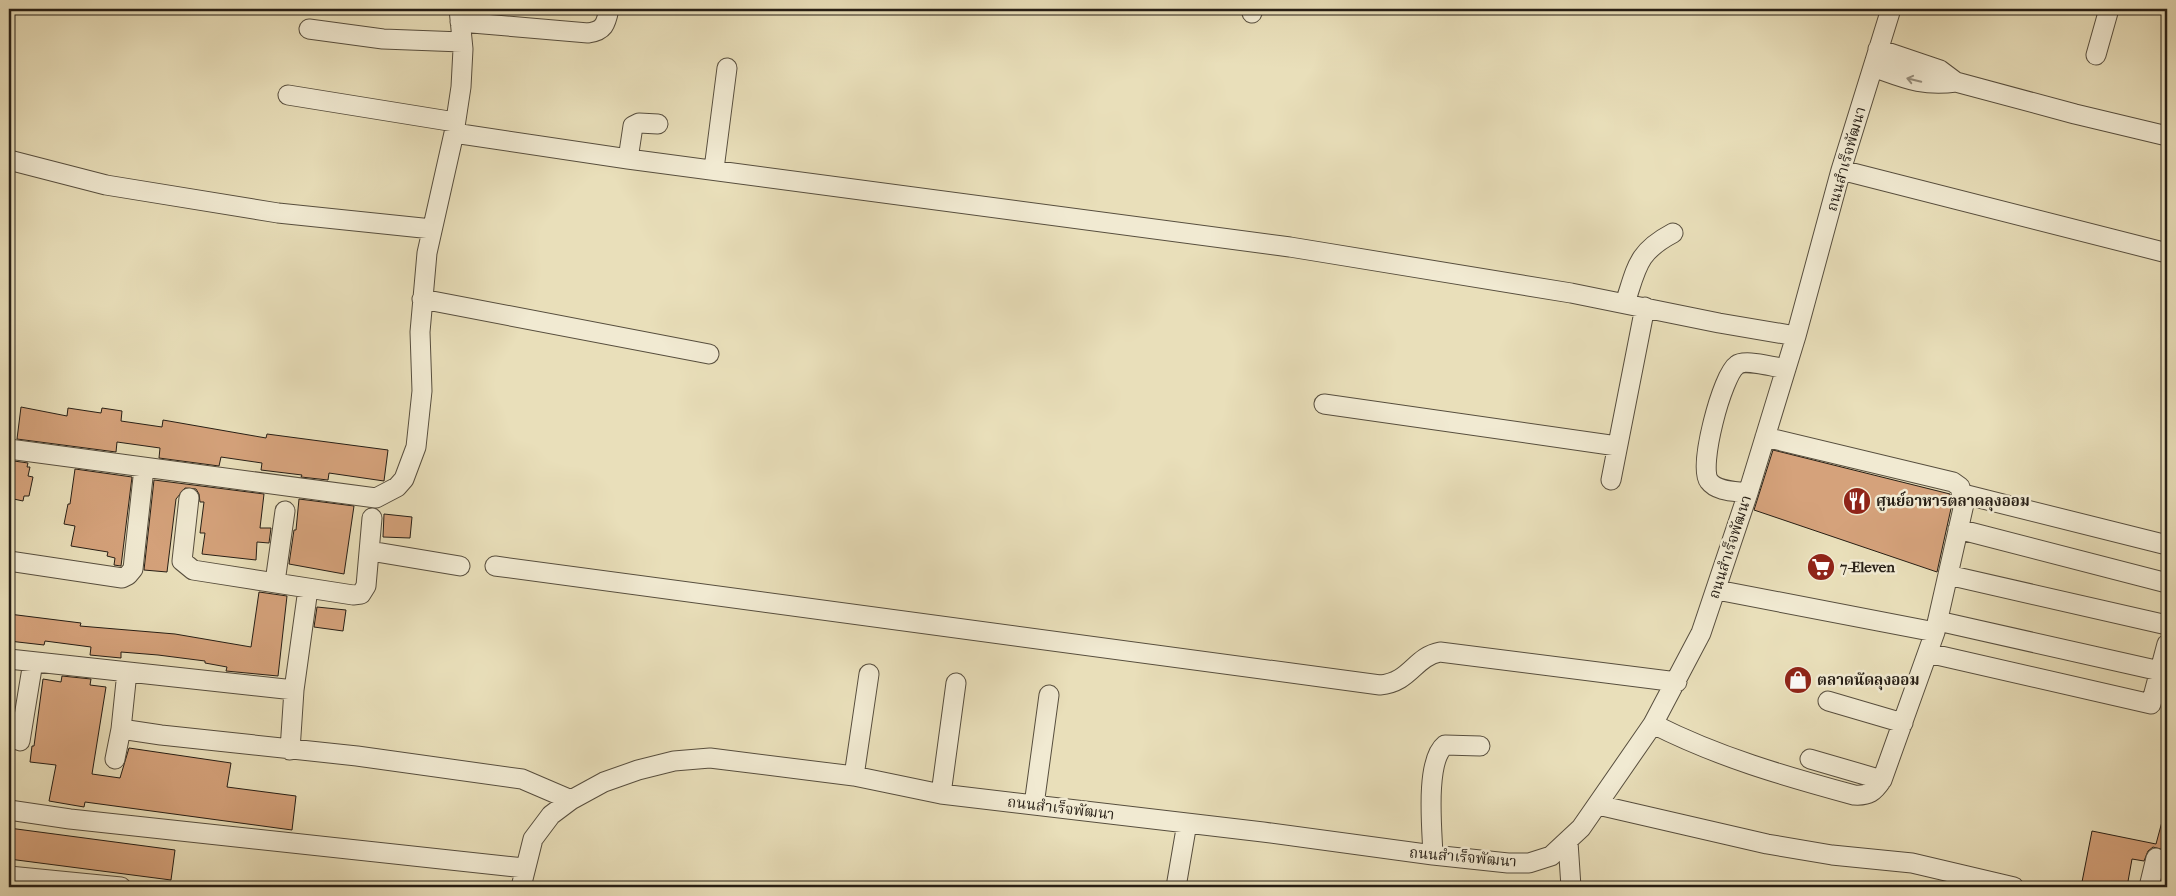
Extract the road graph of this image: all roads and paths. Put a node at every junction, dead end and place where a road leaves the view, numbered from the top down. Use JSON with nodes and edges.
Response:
{"nodes":[{"id":1,"x":609,"y":9,"type":"edge"},
{"id":2,"x":1891,"y":9,"type":"edge"},
{"id":3,"x":2109,"y":9,"type":"edge"},
{"id":4,"x":460,"y":16,"type":"edge"},
{"id":5,"x":309,"y":29,"type":"dead end"},
{"id":6,"x":462,"y":42,"type":"junction"},
{"id":7,"x":2096,"y":55,"type":"dead end"},
{"id":8,"x":1876,"y":58,"type":"junction"},
{"id":9,"x":727,"y":68,"type":"dead end"},
{"id":10,"x":288,"y":96,"type":"dead end"},
{"id":11,"x":658,"y":124,"type":"dead end"},
{"id":12,"x":454,"y":127,"type":"junction"},
{"id":13,"x":2167,"y":136,"type":"edge"},
{"id":14,"x":628,"y":159,"type":"junction"},
{"id":15,"x":9,"y":160,"type":"edge"},
{"id":16,"x":714,"y":170,"type":"junction"},
{"id":17,"x":1841,"y":170,"type":"junction"},
{"id":18,"x":432,"y":229,"type":"junction"},
{"id":19,"x":1673,"y":233,"type":"dead end"},
{"id":20,"x":2167,"y":253,"type":"edge"},
{"id":21,"x":422,"y":299,"type":"junction"},
{"id":22,"x":1626,"y":303,"type":"junction"},
{"id":23,"x":1645,"y":307,"type":"junction"},
{"id":24,"x":1796,"y":336,"type":"junction"},
{"id":25,"x":709,"y":354,"type":"dead end"},
{"id":26,"x":1786,"y":369,"type":"junction"},
{"id":27,"x":1324,"y":404,"type":"dead end"},
{"id":28,"x":1765,"y":438,"type":"junction"},
{"id":29,"x":1617,"y":446,"type":"junction"},
{"id":30,"x":9,"y":449,"type":"edge"},
{"id":31,"x":144,"y":468,"type":"junction"},
{"id":32,"x":1611,"y":480,"type":"dead end"},
{"id":33,"x":1748,"y":493,"type":"junction"},
{"id":34,"x":1963,"y":494,"type":"junction"},
{"id":35,"x":189,"y":498,"type":"dead end"},
{"id":36,"x":285,"y":511,"type":"dead end"},
{"id":37,"x":372,"y":518,"type":"dead end"},
{"id":38,"x":1958,"y":529,"type":"junction"},
{"id":39,"x":2167,"y":545,"type":"edge"},
{"id":40,"x":370,"y":551,"type":"junction"},
{"id":41,"x":9,"y":561,"type":"edge"},
{"id":42,"x":460,"y":566,"type":"dead end"},
{"id":43,"x":495,"y":566,"type":"dead end"},
{"id":44,"x":1948,"y":575,"type":"junction"},
{"id":45,"x":275,"y":582,"type":"junction"},
{"id":46,"x":2167,"y":583,"type":"edge"},
{"id":47,"x":308,"y":589,"type":"junction"},
{"id":48,"x":1717,"y":590,"type":"junction"},
{"id":49,"x":2167,"y":625,"type":"edge"},
{"id":50,"x":1936,"y":626,"type":"junction"},
{"id":51,"x":2167,"y":644,"type":"edge"},
{"id":52,"x":1928,"y":653,"type":"junction"},
{"id":53,"x":9,"y":659,"type":"edge"},
{"id":54,"x":34,"y":662,"type":"junction"},
{"id":55,"x":2160,"y":671,"type":"junction"},
{"id":56,"x":127,"y":672,"type":"junction"},
{"id":57,"x":869,"y":674,"type":"dead end"},
{"id":58,"x":1677,"y":682,"type":"junction"},
{"id":59,"x":956,"y":683,"type":"dead end"},
{"id":60,"x":294,"y":690,"type":"junction"},
{"id":61,"x":1049,"y":695,"type":"dead end"},
{"id":62,"x":1828,"y":701,"type":"dead end"},
{"id":63,"x":1903,"y":723,"type":"junction"},
{"id":64,"x":1653,"y":724,"type":"junction"},
{"id":65,"x":121,"y":729,"type":"junction"},
{"id":66,"x":20,"y":741,"type":"dead end"},
{"id":67,"x":1480,"y":746,"type":"dead end"},
{"id":68,"x":290,"y":750,"type":"junction"},
{"id":69,"x":115,"y":758,"type":"dead end"},
{"id":70,"x":1810,"y":759,"type":"dead end"},
{"id":71,"x":854,"y":776,"type":"junction"},
{"id":72,"x":1882,"y":780,"type":"junction"},
{"id":73,"x":941,"y":794,"type":"junction"},
{"id":74,"x":571,"y":800,"type":"junction"},
{"id":75,"x":1034,"y":805,"type":"junction"},
{"id":76,"x":1598,"y":805,"type":"junction"},
{"id":77,"x":9,"y":810,"type":"edge"},
{"id":78,"x":1187,"y":823,"type":"junction"},
{"id":79,"x":1568,"y":842,"type":"junction"},
{"id":80,"x":1433,"y":855,"type":"junction"},
{"id":81,"x":2156,"y":858,"type":"dead end"},
{"id":82,"x":524,"y":868,"type":"junction"},
{"id":83,"x":9,"y":876,"type":"edge"},
{"id":84,"x":121,"y":887,"type":"edge"},
{"id":85,"x":521,"y":887,"type":"edge"},
{"id":86,"x":1176,"y":887,"type":"edge"},
{"id":87,"x":1571,"y":887,"type":"edge"},
{"id":88,"x":2014,"y":887,"type":"edge"},
{"id":89,"x":2149,"y":887,"type":"edge"}],
"edges":[{"from":1,"to":4,"type":"street"},
{"from":2,"to":8,"type":"street","name":"ถนนสำเร็จพัฒนา"},
{"from":3,"to":7,"type":"street"},
{"from":4,"to":6,"type":"street"},
{"from":5,"to":6,"type":"street"},
{"from":6,"to":12,"type":"street"},
{"from":8,"to":13,"type":"street"},
{"from":8,"to":17,"type":"street","name":"ถนนสำเร็จพัฒนา"},
{"from":9,"to":16,"type":"street"},
{"from":10,"to":12,"type":"street"},
{"from":11,"to":14,"type":"street"},
{"from":12,"to":14,"type":"street"},
{"from":12,"to":18,"type":"street"},
{"from":14,"to":16,"type":"street"},
{"from":15,"to":18,"type":"street"},
{"from":16,"to":22,"type":"street"},
{"from":17,"to":20,"type":"street"},
{"from":17,"to":24,"type":"street","name":"ถนนสำเร็จพัฒนา"},
{"from":18,"to":21,"type":"street"},
{"from":19,"to":22,"type":"street"},
{"from":21,"to":25,"type":"street"},
{"from":21,"to":31,"type":"street"},
{"from":22,"to":23,"type":"street"},
{"from":23,"to":24,"type":"street"},
{"from":23,"to":29,"type":"street"},
{"from":24,"to":26,"type":"street","name":"ถนนสำเร็จพัฒนา"},
{"from":26,"to":28,"type":"street","name":"ถนนสำเร็จพัฒนา"},
{"from":26,"to":33,"type":"street"},
{"from":27,"to":29,"type":"street"},
{"from":28,"to":33,"type":"street","name":"ถนนสำเร็จพัฒนา"},
{"from":28,"to":34,"type":"street"},
{"from":29,"to":32,"type":"street"},
{"from":30,"to":31,"type":"street"},
{"from":31,"to":41,"type":"street"},
{"from":33,"to":48,"type":"street","name":"ถนนสำเร็จพัฒนา"},
{"from":34,"to":38,"type":"street"},
{"from":34,"to":39,"type":"street"},
{"from":35,"to":45,"type":"street"},
{"from":36,"to":45,"type":"street"},
{"from":37,"to":40,"type":"street"},
{"from":38,"to":44,"type":"street"},
{"from":38,"to":46,"type":"street"},
{"from":40,"to":42,"type":"street"},
{"from":40,"to":47,"type":"street"},
{"from":43,"to":58,"type":"street"},
{"from":44,"to":49,"type":"street"},
{"from":44,"to":50,"type":"street"},
{"from":45,"to":47,"type":"street"},
{"from":47,"to":60,"type":"street"},
{"from":48,"to":50,"type":"street"},
{"from":48,"to":58,"type":"street","name":"ถนนสำเร็จพัฒนา"},
{"from":50,"to":52,"type":"street"},
{"from":50,"to":55,"type":"street"},
{"from":51,"to":55,"type":"street"},
{"from":52,"to":55,"type":"street"},
{"from":52,"to":63,"type":"street"},
{"from":53,"to":54,"type":"street"},
{"from":54,"to":56,"type":"street"},
{"from":54,"to":66,"type":"street"},
{"from":56,"to":60,"type":"street"},
{"from":56,"to":65,"type":"street"},
{"from":57,"to":71,"type":"street"},
{"from":58,"to":64,"type":"street","name":"ถนนสำเร็จพัฒนา"},
{"from":59,"to":73,"type":"street"},
{"from":60,"to":68,"type":"street"},
{"from":61,"to":75,"type":"street"},
{"from":62,"to":63,"type":"street"},
{"from":63,"to":72,"type":"street"},
{"from":64,"to":72,"type":"street"},
{"from":64,"to":76,"type":"street","name":"ถนนสำเร็จพัฒนา"},
{"from":65,"to":68,"type":"street"},
{"from":65,"to":69,"type":"street"},
{"from":67,"to":80,"type":"street"},
{"from":68,"to":74,"type":"street"},
{"from":70,"to":72,"type":"street"},
{"from":71,"to":73,"type":"street","name":"ถนนสำเร็จพัฒนา"},
{"from":71,"to":74,"type":"street","name":"ถนนสำเร็จพัฒนา"},
{"from":73,"to":75,"type":"street","name":"ถนนสำเร็จพัฒนา"},
{"from":74,"to":82,"type":"street","name":"ถนนสำเร็จพัฒนา"},
{"from":75,"to":78,"type":"street","name":"ถนนสำเร็จพัฒนา"},
{"from":76,"to":79,"type":"street","name":"ถนนสำเร็จพัฒนา"},
{"from":76,"to":88,"type":"street"},
{"from":77,"to":82,"type":"street"},
{"from":78,"to":80,"type":"street","name":"ถนนสำเร็จพัฒนา"},
{"from":78,"to":86,"type":"street"},
{"from":79,"to":80,"type":"street","name":"ถนนสำเร็จพัฒนา"},
{"from":79,"to":87,"type":"street"},
{"from":81,"to":89,"type":"street"},
{"from":82,"to":85,"type":"street","name":"ถนนสำเร็จพัฒนา"},
{"from":83,"to":84,"type":"street"}]}
